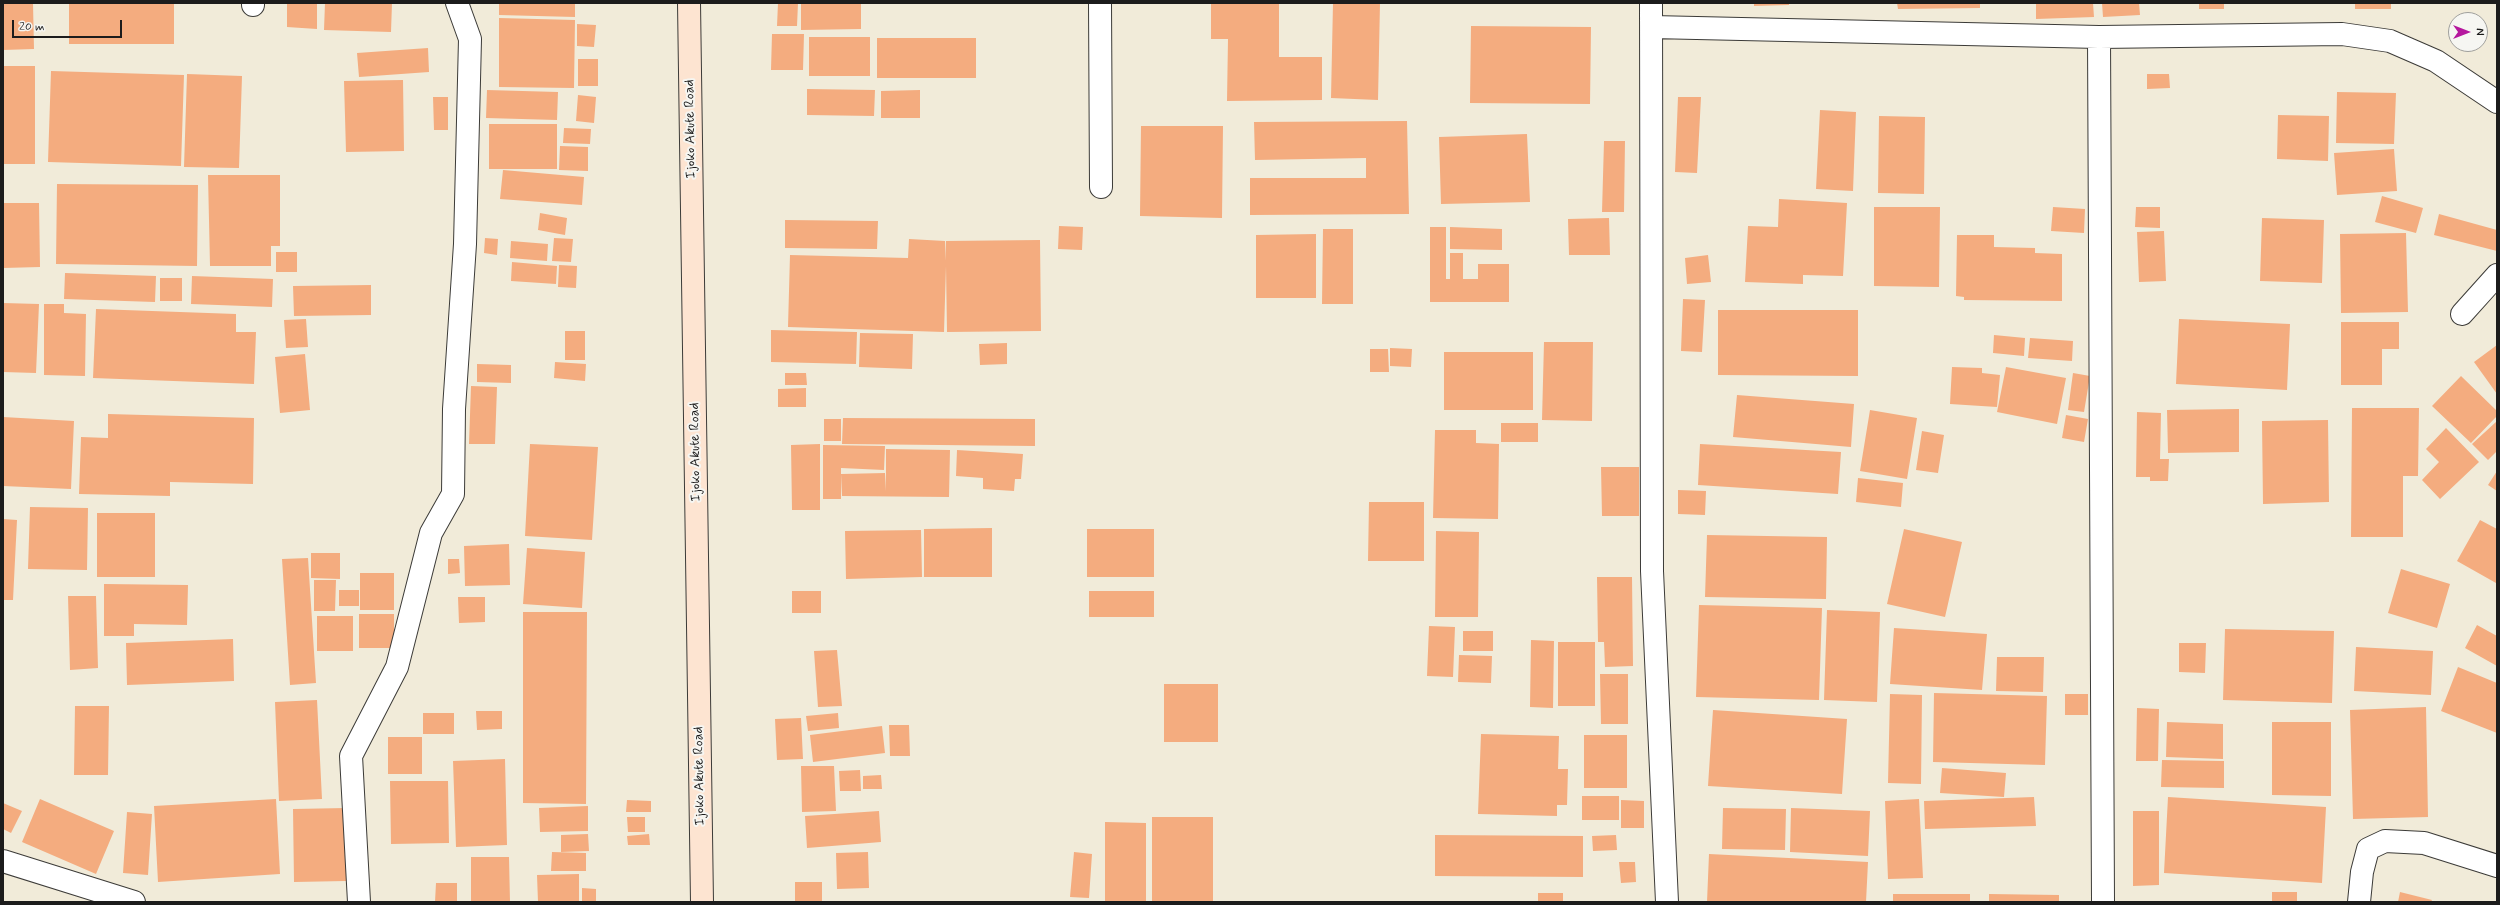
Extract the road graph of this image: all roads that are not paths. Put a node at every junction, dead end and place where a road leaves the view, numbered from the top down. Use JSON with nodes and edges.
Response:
{"nodes":[{"id":1,"x":457,"y":3,"type":"edge"},
{"id":2,"x":689,"y":3,"type":"edge"},
{"id":3,"x":1100,"y":3,"type":"edge"},
{"id":4,"x":1651,"y":3,"type":"edge"},
{"id":5,"x":1652,"y":28,"type":"junction"},
{"id":6,"x":2099,"y":37,"type":"junction"},
{"id":7,"x":2497,"y":102,"type":"edge"},
{"id":8,"x":1101,"y":187,"type":"dead end"},
{"id":9,"x":2497,"y":275,"type":"edge"},
{"id":10,"x":2462,"y":314,"type":"dead end"},
{"id":11,"x":3,"y":861,"type":"edge"},
{"id":12,"x":2497,"y":866,"type":"edge"},
{"id":13,"x":134,"y":902,"type":"edge"},
{"id":14,"x":359,"y":902,"type":"edge"},
{"id":15,"x":702,"y":902,"type":"edge"},
{"id":16,"x":1667,"y":902,"type":"edge"},
{"id":17,"x":2103,"y":902,"type":"edge"},
{"id":18,"x":2359,"y":902,"type":"edge"}],
"edges":[{"from":1,"to":14,"type":"street"},
{"from":2,"to":15,"type":"main road","name":"Ijoko Akute Road"},
{"from":3,"to":8,"type":"street"},
{"from":4,"to":5,"type":"street"},
{"from":5,"to":6,"type":"street"},
{"from":5,"to":16,"type":"street"},
{"from":6,"to":7,"type":"street"},
{"from":6,"to":17,"type":"street"},
{"from":9,"to":10,"type":"street"},
{"from":11,"to":13,"type":"street"},
{"from":12,"to":18,"type":"street"}]}
